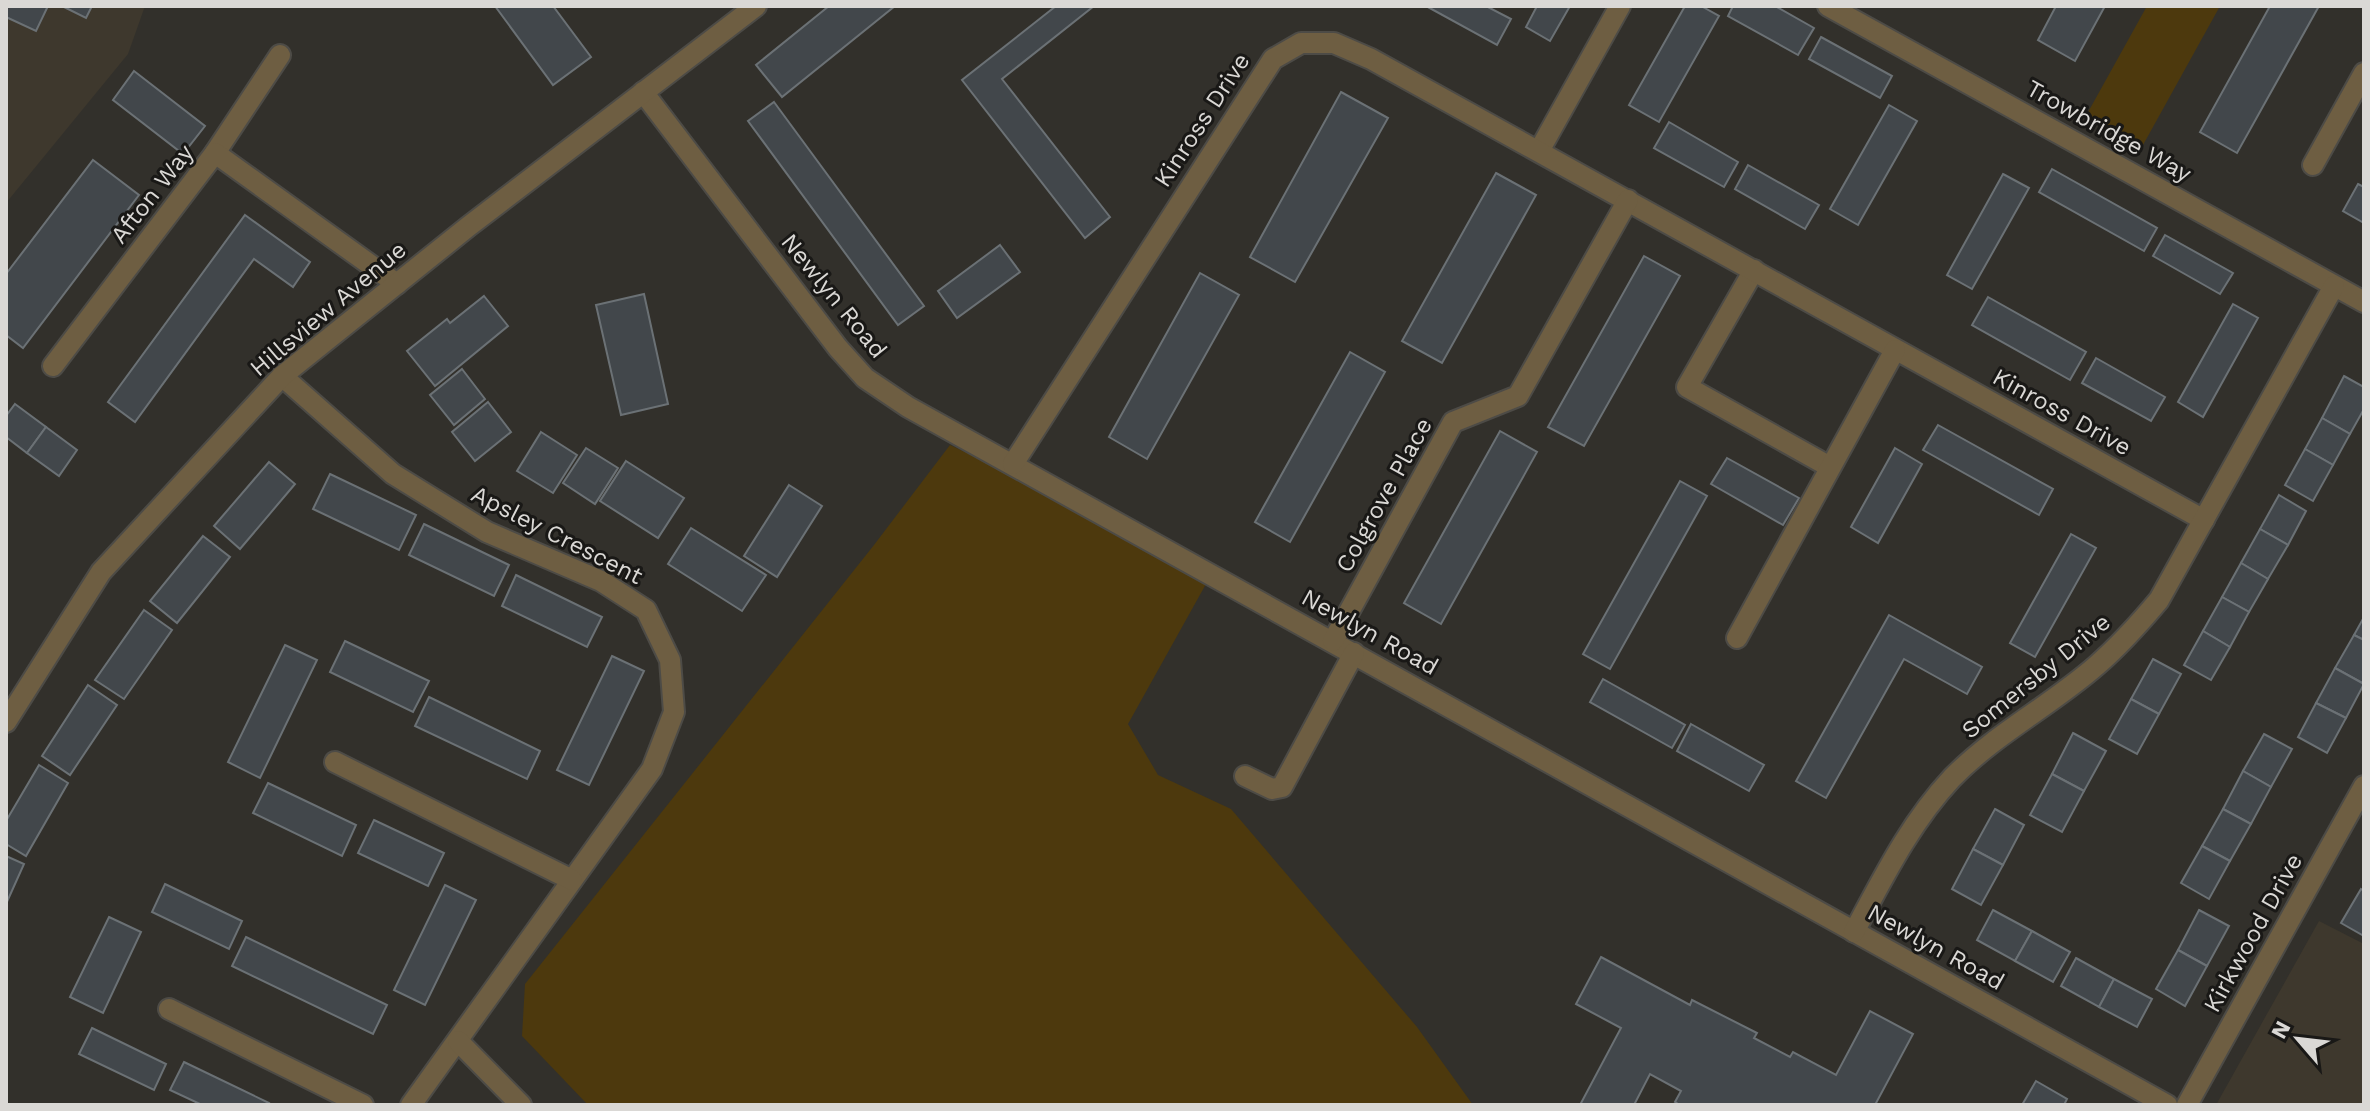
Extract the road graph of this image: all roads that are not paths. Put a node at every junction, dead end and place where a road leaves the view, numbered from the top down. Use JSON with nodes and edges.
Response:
{"nodes":[{"id":1,"x":756,"y":6,"type":"edge"},
{"id":2,"x":1620,"y":6,"type":"edge"},
{"id":3,"x":1828,"y":6,"type":"edge"},
{"id":4,"x":280,"y":55,"type":"dead end"},
{"id":5,"x":2364,"y":73,"type":"edge"},
{"id":6,"x":643,"y":92,"type":"junction"},
{"id":7,"x":1539,"y":151,"type":"junction"},
{"id":8,"x":215,"y":153,"type":"junction"},
{"id":9,"x":2313,"y":165,"type":"dead end"},
{"id":10,"x":1628,"y":200,"type":"junction"},
{"id":11,"x":1754,"y":270,"type":"junction"},
{"id":12,"x":397,"y":284,"type":"junction"},
{"id":13,"x":2334,"y":286,"type":"junction"},
{"id":14,"x":2364,"y":302,"type":"edge"},
{"id":15,"x":1895,"y":350,"type":"junction"},
{"id":16,"x":53,"y":366,"type":"dead end"},
{"id":17,"x":282,"y":376,"type":"junction"},
{"id":18,"x":1013,"y":464,"type":"junction"},
{"id":19,"x":1830,"y":467,"type":"junction"},
{"id":20,"x":2204,"y":520,"type":"junction"},
{"id":21,"x":1737,"y":638,"type":"dead end"},
{"id":22,"x":1333,"y":641,"type":"junction"},
{"id":23,"x":1354,"y":653,"type":"junction"},
{"id":24,"x":6,"y":722,"type":"edge"},
{"id":25,"x":335,"y":762,"type":"dead end"},
{"id":26,"x":1245,"y":776,"type":"dead end"},
{"id":27,"x":2364,"y":786,"type":"edge"},
{"id":28,"x":572,"y":880,"type":"junction"},
{"id":29,"x":1854,"y":932,"type":"junction"},
{"id":30,"x":169,"y":1009,"type":"dead end"},
{"id":31,"x":458,"y":1041,"type":"junction"},
{"id":32,"x":363,"y":1105,"type":"edge"},
{"id":33,"x":411,"y":1105,"type":"edge"},
{"id":34,"x":521,"y":1105,"type":"edge"},
{"id":35,"x":2167,"y":1105,"type":"edge"},
{"id":36,"x":2187,"y":1105,"type":"edge"}],
"edges":[{"from":1,"to":6,"type":"street","name":"Hillsview Avenue"},
{"from":2,"to":7,"type":"street"},
{"from":3,"to":13,"type":"street","name":"Trowbridge Way"},
{"from":4,"to":8,"type":"street"},
{"from":5,"to":9,"type":"street"},
{"from":6,"to":12,"type":"street","name":"Hillsview Avenue"},
{"from":6,"to":18,"type":"street","name":"Newlyn Road"},
{"from":7,"to":10,"type":"street","name":"Kinross Drive"},
{"from":7,"to":18,"type":"street","name":"Kinross Drive"},
{"from":8,"to":12,"type":"street","name":"Afton Way"},
{"from":8,"to":16,"type":"street","name":"Afton Way"},
{"from":10,"to":11,"type":"street","name":"Kinross Drive"},
{"from":10,"to":22,"type":"street","name":"Colgrove Place"},
{"from":11,"to":15,"type":"street","name":"Kinross Drive"},
{"from":11,"to":19,"type":"street"},
{"from":12,"to":17,"type":"street","name":"Hillsview Avenue"},
{"from":13,"to":14,"type":"street","name":"Trowbridge Way"},
{"from":13,"to":20,"type":"street","name":"Somersby Drive"},
{"from":15,"to":19,"type":"street"},
{"from":15,"to":20,"type":"street","name":"Kinross Drive"},
{"from":17,"to":24,"type":"street","name":"Hillsview Avenue"},
{"from":17,"to":28,"type":"street","name":"Apsley Crescent"},
{"from":18,"to":22,"type":"street","name":"Newlyn Road"},
{"from":19,"to":21,"type":"street"},
{"from":20,"to":29,"type":"street","name":"Somersby Drive"},
{"from":22,"to":23,"type":"street","name":"Newlyn Road"},
{"from":23,"to":26,"type":"street"},
{"from":23,"to":29,"type":"street","name":"Newlyn Road"},
{"from":25,"to":28,"type":"street"},
{"from":27,"to":36,"type":"street","name":"Kirkwood Drive"},
{"from":28,"to":31,"type":"street","name":"Apsley Crescent"},
{"from":29,"to":35,"type":"street","name":"Newlyn Road"},
{"from":30,"to":32,"type":"street"},
{"from":31,"to":33,"type":"street","name":"Apsley Crescent"},
{"from":31,"to":34,"type":"street"}]}
